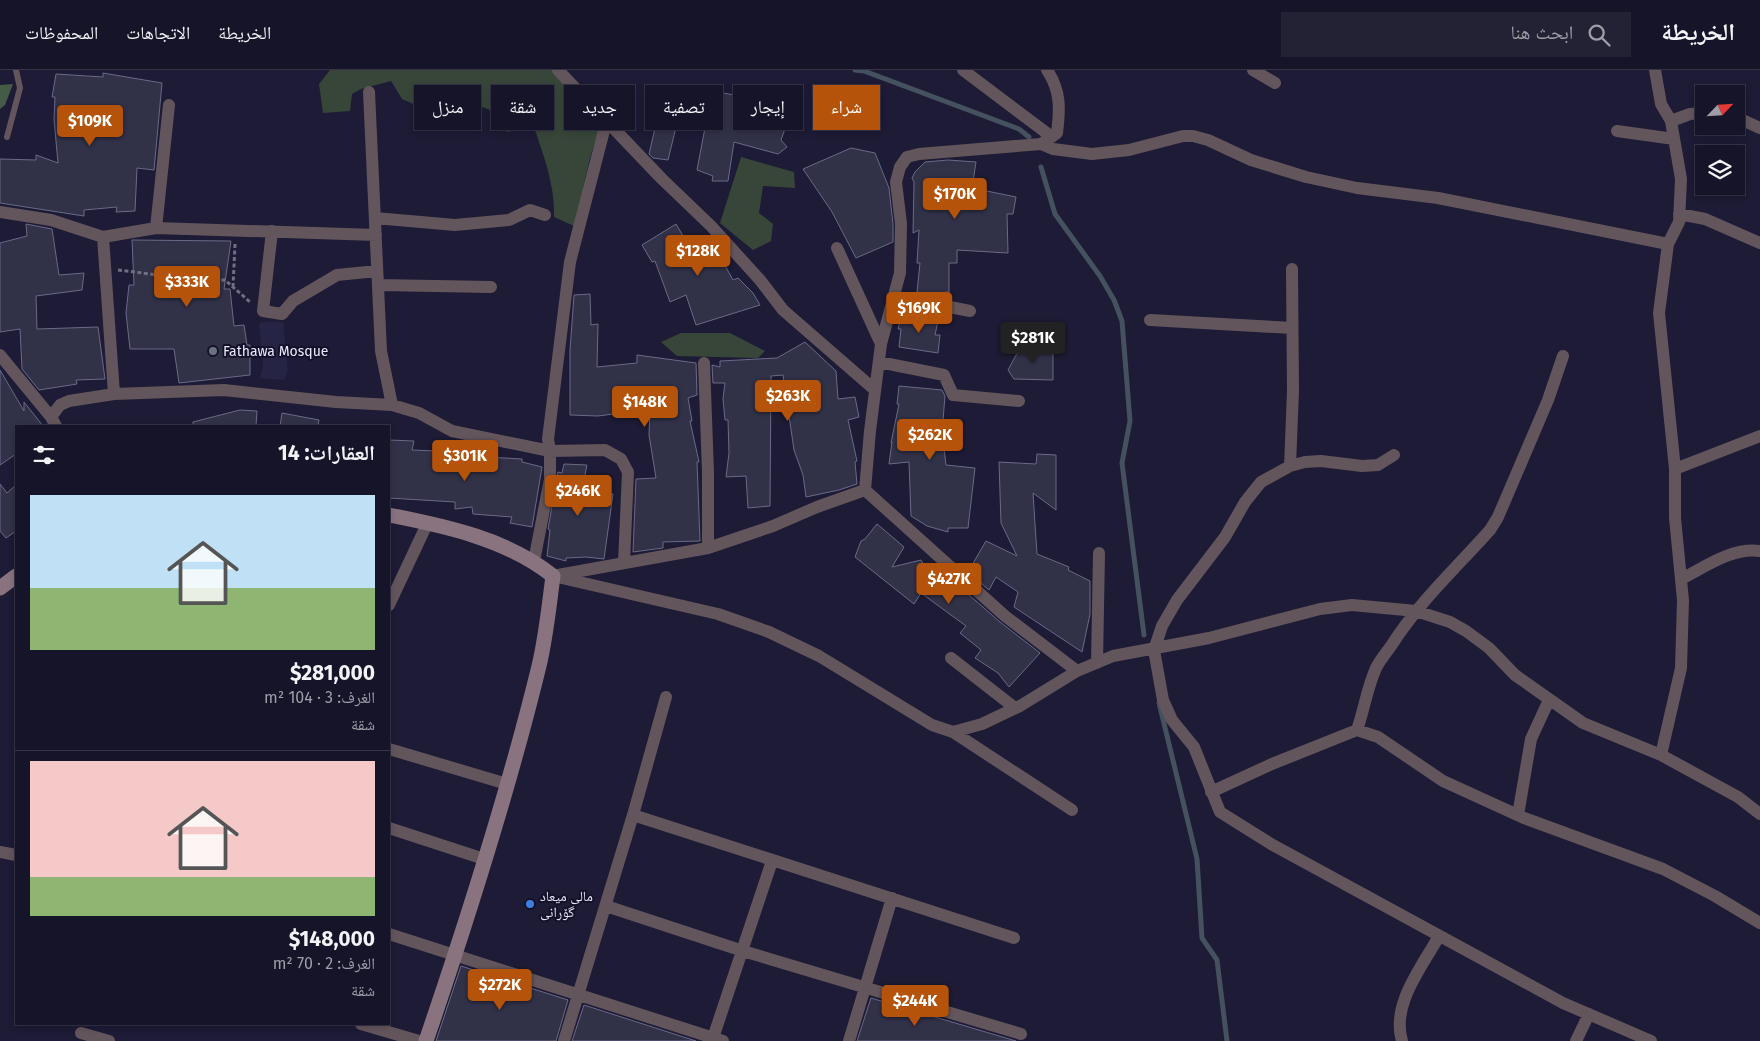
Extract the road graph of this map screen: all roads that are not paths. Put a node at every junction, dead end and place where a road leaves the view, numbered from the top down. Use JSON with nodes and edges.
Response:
{"nodes":[{"id":1,"x":16,"y":70,"type":"edge"},
{"id":2,"x":558,"y":70,"type":"edge"},
{"id":3,"x":963,"y":70,"type":"edge"},
{"id":4,"x":1047,"y":70,"type":"edge"},
{"id":5,"x":1253,"y":70,"type":"edge"},
{"id":6,"x":1655,"y":70,"type":"edge"},
{"id":7,"x":1275,"y":83,"type":"dead end"},
{"id":8,"x":573,"y":85,"type":"edge"},
{"id":9,"x":369,"y":92,"type":"dead end"},
{"id":10,"x":169,"y":105,"type":"dead end"},
{"id":11,"x":1695,"y":114,"type":"edge"},
{"id":12,"x":1671,"y":121,"type":"junction"},
{"id":13,"x":1745,"y":121,"type":"edge"},
{"id":14,"x":1760,"y":128,"type":"edge"},
{"id":15,"x":603,"y":130,"type":"edge"},
{"id":16,"x":616,"y":130,"type":"edge"},
{"id":17,"x":1617,"y":131,"type":"dead end"},
{"id":18,"x":1052,"y":136,"type":"junction"},
{"id":19,"x":7,"y":137,"type":"dead end"},
{"id":20,"x":1674,"y":139,"type":"junction"},
{"id":21,"x":1037,"y":145,"type":"junction"},
{"id":22,"x":0,"y":212,"type":"edge"},
{"id":23,"x":1679,"y":214,"type":"junction"},
{"id":24,"x":545,"y":215,"type":"dead end"},
{"id":25,"x":375,"y":218,"type":"junction"},
{"id":26,"x":156,"y":228,"type":"junction"},
{"id":27,"x":272,"y":230,"type":"junction"},
{"id":28,"x":376,"y":235,"type":"junction"},
{"id":29,"x":102,"y":237,"type":"junction"},
{"id":30,"x":1760,"y":243,"type":"edge"},
{"id":31,"x":1668,"y":244,"type":"junction"},
{"id":32,"x":837,"y":248,"type":"dead end"},
{"id":33,"x":1292,"y":269,"type":"dead end"},
{"id":34,"x":377,"y":271,"type":"junction"},
{"id":35,"x":378,"y":285,"type":"junction"},
{"id":36,"x":491,"y":287,"type":"dead end"},
{"id":37,"x":894,"y":296,"type":"junction"},
{"id":38,"x":970,"y":310,"type":"dead end"},
{"id":39,"x":1150,"y":320,"type":"dead end"},
{"id":40,"x":1292,"y":328,"type":"junction"},
{"id":41,"x":881,"y":344,"type":"junction"},
{"id":42,"x":0,"y":355,"type":"edge"},
{"id":43,"x":1563,"y":356,"type":"dead end"},
{"id":44,"x":879,"y":362,"type":"junction"},
{"id":45,"x":704,"y":363,"type":"dead end"},
{"id":46,"x":875,"y":390,"type":"junction"},
{"id":47,"x":114,"y":394,"type":"junction"},
{"id":48,"x":1019,"y":401,"type":"dead end"},
{"id":49,"x":392,"y":405,"type":"junction"},
{"id":50,"x":54,"y":422,"type":"edge"},
{"id":51,"x":1760,"y":436,"type":"edge"},
{"id":52,"x":550,"y":451,"type":"junction"},
{"id":53,"x":1394,"y":455,"type":"dead end"},
{"id":54,"x":1290,"y":466,"type":"junction"},
{"id":55,"x":1675,"y":469,"type":"junction"},
{"id":56,"x":865,"y":490,"type":"junction"},
{"id":57,"x":390,"y":515,"type":"edge"},
{"id":58,"x":428,"y":522,"type":"junction"},
{"id":59,"x":708,"y":548,"type":"junction"},
{"id":60,"x":1760,"y":551,"type":"edge"},
{"id":61,"x":1099,"y":553,"type":"dead end"},
{"id":62,"x":534,"y":561,"type":"junction"},
{"id":63,"x":624,"y":563,"type":"junction"},
{"id":64,"x":553,"y":576,"type":"junction"},
{"id":65,"x":1681,"y":579,"type":"junction"},
{"id":66,"x":390,"y":603,"type":"edge"},
{"id":67,"x":1416,"y":611,"type":"junction"},
{"id":68,"x":1149,"y":650,"type":"junction"},
{"id":69,"x":951,"y":658,"type":"dead end"},
{"id":70,"x":1097,"y":663,"type":"junction"},
{"id":71,"x":1077,"y":671,"type":"junction"},
{"id":72,"x":666,"y":697,"type":"dead end"},
{"id":73,"x":1549,"y":700,"type":"junction"},
{"id":74,"x":1015,"y":708,"type":"junction"},
{"id":75,"x":1357,"y":730,"type":"junction"},
{"id":76,"x":954,"y":732,"type":"junction"},
{"id":77,"x":390,"y":749,"type":"edge"},
{"id":78,"x":1661,"y":755,"type":"junction"},
{"id":79,"x":507,"y":784,"type":"junction"},
{"id":80,"x":1211,"y":792,"type":"junction"},
{"id":81,"x":1072,"y":810,"type":"dead end"},
{"id":82,"x":633,"y":814,"type":"junction"},
{"id":83,"x":1760,"y":814,"type":"edge"},
{"id":84,"x":1518,"y":815,"type":"junction"},
{"id":85,"x":390,"y":828,"type":"edge"},
{"id":86,"x":0,"y":852,"type":"edge"},
{"id":87,"x":15,"y":855,"type":"edge"},
{"id":88,"x":484,"y":859,"type":"junction"},
{"id":89,"x":772,"y":861,"type":"junction"},
{"id":90,"x":892,"y":898,"type":"junction"},
{"id":91,"x":606,"y":906,"type":"junction"},
{"id":92,"x":1760,"y":923,"type":"edge"},
{"id":93,"x":390,"y":934,"type":"edge"},
{"id":94,"x":1439,"y":936,"type":"junction"},
{"id":95,"x":1014,"y":938,"type":"dead end"},
{"id":96,"x":743,"y":951,"type":"junction"},
{"id":97,"x":455,"y":955,"type":"junction"},
{"id":98,"x":867,"y":987,"type":"junction"},
{"id":99,"x":578,"y":995,"type":"junction"},
{"id":100,"x":1590,"y":1014,"type":"junction"},
{"id":101,"x":364,"y":1025,"type":"edge"},
{"id":102,"x":81,"y":1032,"type":"edge"},
{"id":103,"x":1020,"y":1034,"type":"dead end"},
{"id":104,"x":716,"y":1040,"type":"edge"},
{"id":105,"x":109,"y":1041,"type":"edge"},
{"id":106,"x":420,"y":1041,"type":"edge"},
{"id":107,"x":426,"y":1041,"type":"edge"},
{"id":108,"x":564,"y":1041,"type":"edge"},
{"id":109,"x":849,"y":1041,"type":"edge"},
{"id":110,"x":1402,"y":1041,"type":"edge"},
{"id":111,"x":1576,"y":1041,"type":"edge"},
{"id":112,"x":1651,"y":1041,"type":"edge"}],
"edges":[{"from":1,"to":19,"type":"lane"},
{"from":2,"to":8,"type":"street"},
{"from":3,"to":18,"type":"street"},
{"from":4,"to":18,"type":"street"},
{"from":5,"to":7,"type":"street"},
{"from":6,"to":12,"type":"street"},
{"from":9,"to":25,"type":"street"},
{"from":10,"to":26,"type":"street"},
{"from":11,"to":12,"type":"street"},
{"from":12,"to":20,"type":"street"},
{"from":13,"to":14,"type":"street"},
{"from":15,"to":52,"type":"street"},
{"from":16,"to":46,"type":"street"},
{"from":17,"to":20,"type":"street"},
{"from":18,"to":21,"type":"street"},
{"from":20,"to":23,"type":"street"},
{"from":21,"to":31,"type":"street"},
{"from":21,"to":37,"type":"street"},
{"from":22,"to":29,"type":"street"},
{"from":23,"to":30,"type":"street"},
{"from":23,"to":31,"type":"street"},
{"from":24,"to":25,"type":"street"},
{"from":25,"to":28,"type":"street"},
{"from":26,"to":27,"type":"street"},
{"from":26,"to":29,"type":"street"},
{"from":27,"to":28,"type":"street"},
{"from":27,"to":34,"type":"street"},
{"from":28,"to":34,"type":"street"},
{"from":29,"to":47,"type":"street"},
{"from":31,"to":55,"type":"street"},
{"from":32,"to":41,"type":"street"},
{"from":33,"to":40,"type":"street"},
{"from":34,"to":35,"type":"street"},
{"from":35,"to":36,"type":"street"},
{"from":35,"to":49,"type":"street"},
{"from":37,"to":38,"type":"street"},
{"from":37,"to":41,"type":"street"},
{"from":39,"to":40,"type":"street"},
{"from":40,"to":54,"type":"street"},
{"from":41,"to":44,"type":"street"},
{"from":42,"to":50,"type":"street"},
{"from":43,"to":67,"type":"street"},
{"from":44,"to":46,"type":"street"},
{"from":44,"to":48,"type":"street"},
{"from":45,"to":59,"type":"street"},
{"from":46,"to":56,"type":"street"},
{"from":47,"to":49,"type":"street"},
{"from":47,"to":50,"type":"street"},
{"from":49,"to":52,"type":"street"},
{"from":51,"to":55,"type":"street"},
{"from":52,"to":62,"type":"street"},
{"from":52,"to":63,"type":"street"},
{"from":53,"to":54,"type":"street"},
{"from":54,"to":68,"type":"street"},
{"from":55,"to":65,"type":"street"},
{"from":56,"to":59,"type":"street"},
{"from":56,"to":71,"type":"street"},
{"from":57,"to":58,"type":"street"},
{"from":58,"to":62,"type":"street"},
{"from":58,"to":66,"type":"street"},
{"from":59,"to":63,"type":"street"},
{"from":60,"to":65,"type":"street"},
{"from":61,"to":70,"type":"street"},
{"from":62,"to":64,"type":"street"},
{"from":63,"to":64,"type":"street"},
{"from":64,"to":76,"type":"street"},
{"from":64,"to":79,"type":"street"},
{"from":65,"to":78,"type":"street"},
{"from":67,"to":68,"type":"street"},
{"from":67,"to":73,"type":"street"},
{"from":67,"to":75,"type":"street"},
{"from":68,"to":70,"type":"street"},
{"from":68,"to":80,"type":"street"},
{"from":69,"to":74,"type":"street"},
{"from":70,"to":71,"type":"street"},
{"from":71,"to":74,"type":"street"},
{"from":72,"to":82,"type":"street"},
{"from":73,"to":78,"type":"street"},
{"from":73,"to":84,"type":"street"},
{"from":74,"to":76,"type":"street"},
{"from":75,"to":80,"type":"street"},
{"from":75,"to":84,"type":"street"},
{"from":76,"to":81,"type":"street"},
{"from":77,"to":79,"type":"street"},
{"from":78,"to":83,"type":"street"},
{"from":79,"to":88,"type":"street"},
{"from":80,"to":94,"type":"street"},
{"from":82,"to":89,"type":"street"},
{"from":82,"to":91,"type":"street"},
{"from":84,"to":92,"type":"street"},
{"from":85,"to":88,"type":"street"},
{"from":86,"to":87,"type":"street"},
{"from":88,"to":97,"type":"street"},
{"from":89,"to":90,"type":"street"},
{"from":89,"to":96,"type":"street"},
{"from":90,"to":95,"type":"street"},
{"from":90,"to":98,"type":"street"},
{"from":91,"to":96,"type":"street"},
{"from":91,"to":99,"type":"street"},
{"from":93,"to":97,"type":"street"},
{"from":94,"to":100,"type":"street"},
{"from":94,"to":110,"type":"street"},
{"from":96,"to":98,"type":"street"},
{"from":96,"to":104,"type":"street"},
{"from":97,"to":99,"type":"street"},
{"from":97,"to":107,"type":"street"},
{"from":98,"to":103,"type":"street"},
{"from":98,"to":109,"type":"street"},
{"from":99,"to":104,"type":"street"},
{"from":99,"to":108,"type":"street"},
{"from":100,"to":111,"type":"street"},
{"from":100,"to":112,"type":"street"},
{"from":101,"to":106,"type":"street"},
{"from":102,"to":105,"type":"street"}]}
